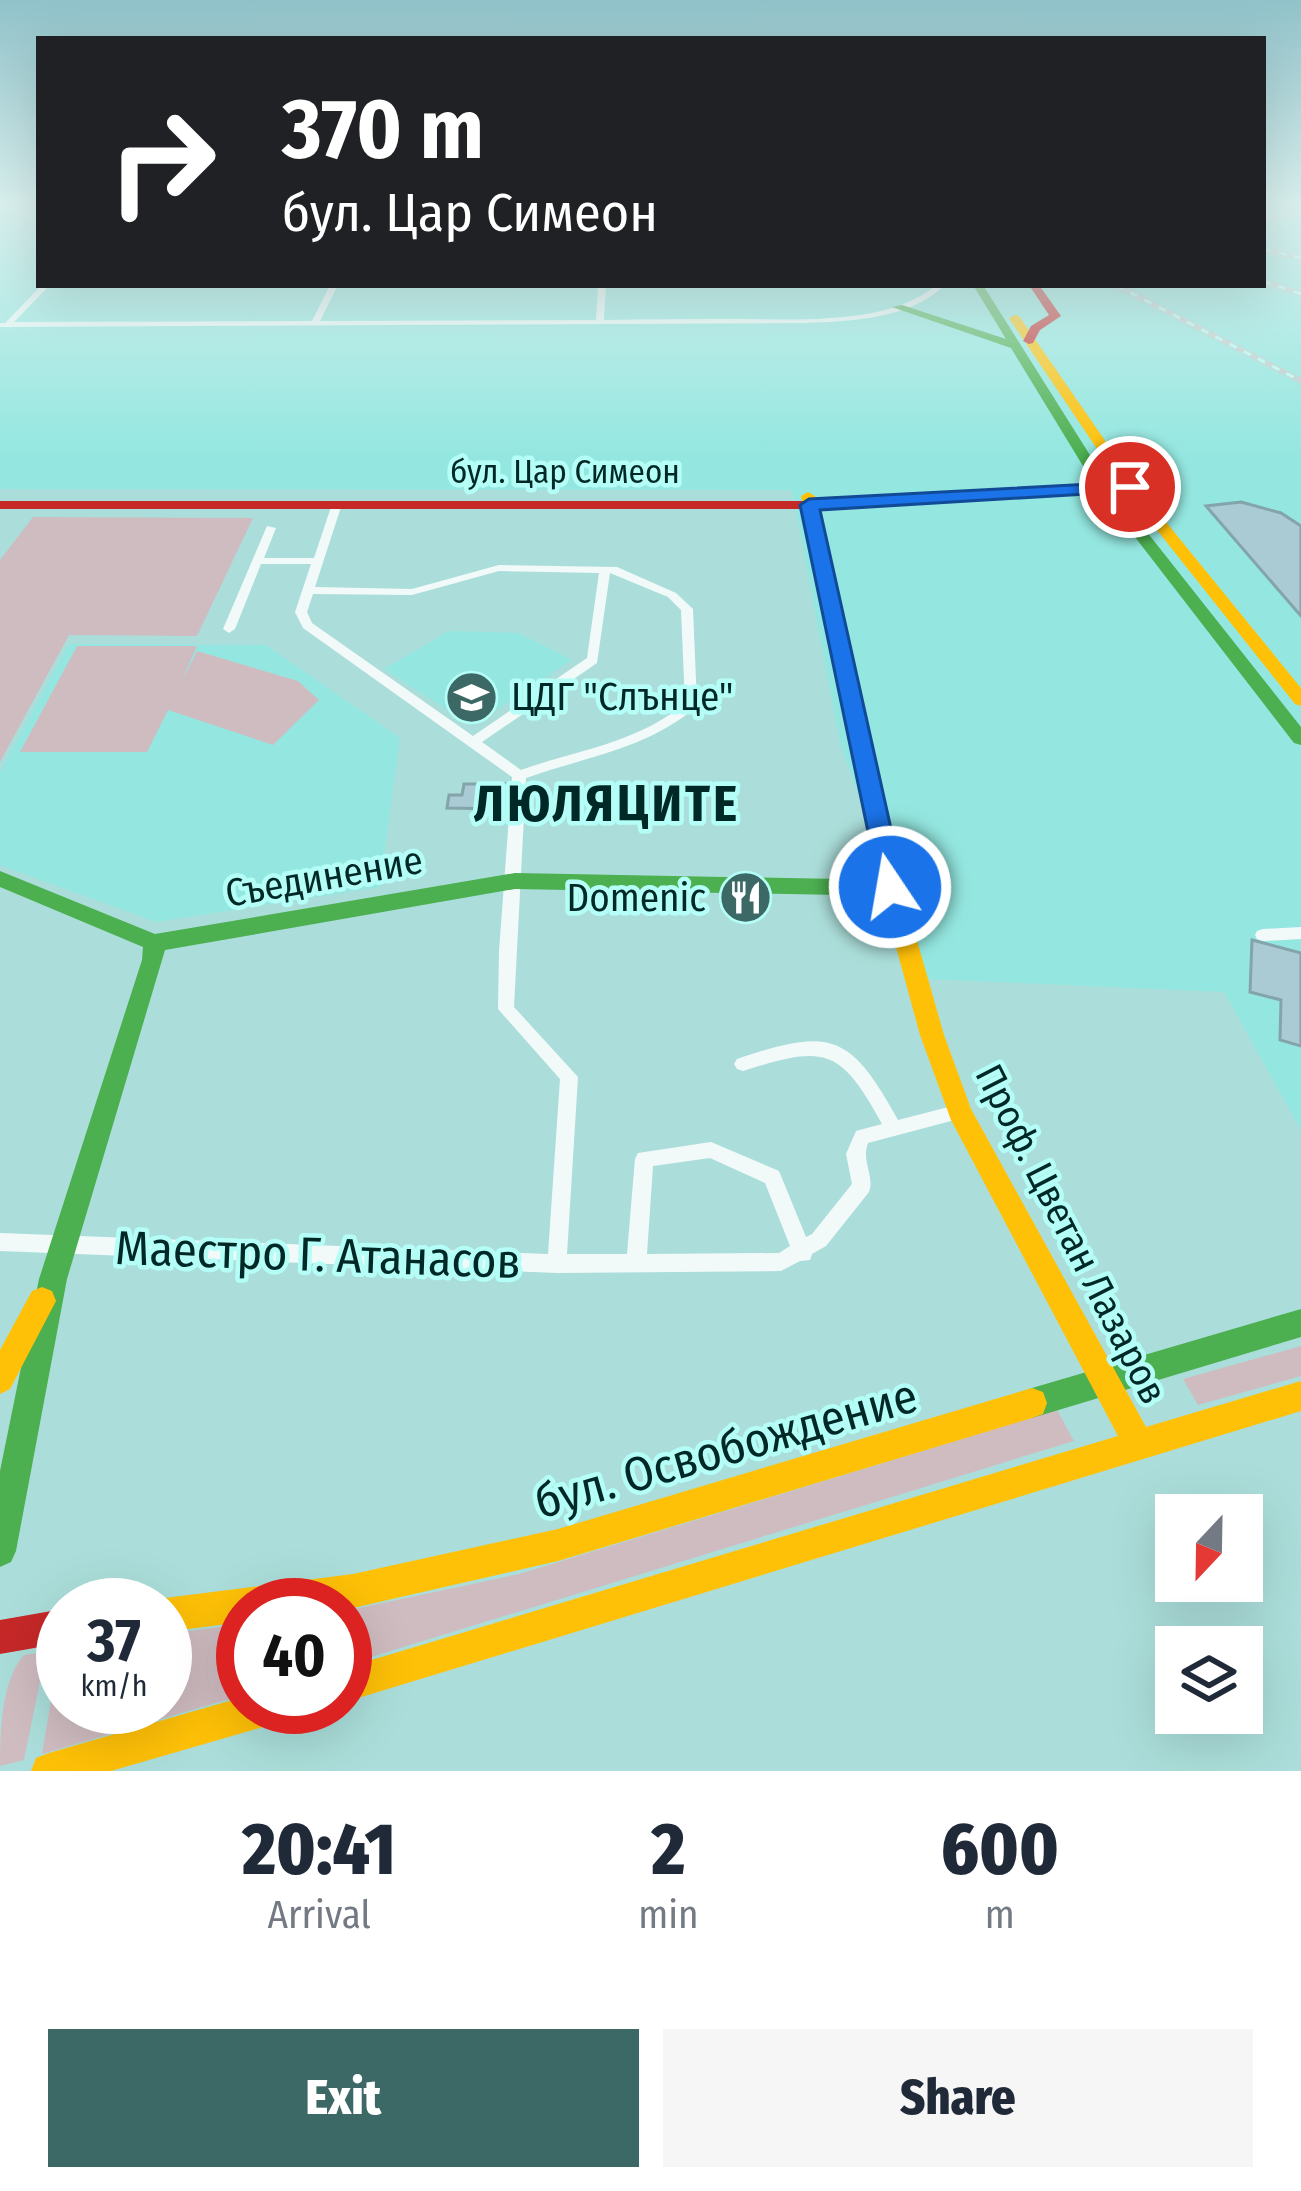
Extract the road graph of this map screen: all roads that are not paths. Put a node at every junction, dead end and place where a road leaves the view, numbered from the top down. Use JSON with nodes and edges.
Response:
{"nodes":[{"id":1,"x":41,"y":290,"type":"edge"},
{"id":2,"x":332,"y":290,"type":"edge"},
{"id":3,"x":602,"y":290,"type":"edge"},
{"id":4,"x":991,"y":292,"type":"edge"},
{"id":5,"x":1040,"y":292,"type":"edge"},
{"id":6,"x":921,"y":302,"type":"edge"},
{"id":7,"x":601,"y":321,"type":"junction"},
{"id":8,"x":316,"y":323,"type":"junction"},
{"id":9,"x":4,"y":324,"type":"edge"},
{"id":10,"x":1021,"y":343,"type":"junction"},
{"id":11,"x":1115,"y":484,"type":"junction"},
{"id":12,"x":0,"y":500,"type":"edge"},
{"id":13,"x":808,"y":501,"type":"junction"},
{"id":14,"x":337,"y":504,"type":"junction"},
{"id":15,"x":271,"y":528,"type":"dead end"},
{"id":16,"x":257,"y":561,"type":"junction"},
{"id":17,"x":317,"y":561,"type":"junction"},
{"id":18,"x":605,"y":570,"type":"junction"},
{"id":19,"x":308,"y":590,"type":"junction"},
{"id":20,"x":229,"y":629,"type":"dead end"},
{"id":21,"x":1301,"y":700,"type":"edge"},
{"id":22,"x":1301,"y":739,"type":"edge"},
{"id":23,"x":473,"y":742,"type":"junction"},
{"id":24,"x":519,"y":775,"type":"junction"},
{"id":25,"x":0,"y":879,"type":"edge"},
{"id":26,"x":515,"y":881,"type":"junction"},
{"id":27,"x":890,"y":887,"type":"junction"},
{"id":28,"x":1301,"y":933,"type":"edge"},
{"id":29,"x":1263,"y":934,"type":"dead end"},
{"id":30,"x":154,"y":943,"type":"junction"},
{"id":31,"x":743,"y":1064,"type":"dead end"},
{"id":32,"x":960,"y":1112,"type":"junction"},
{"id":33,"x":894,"y":1129,"type":"junction"},
{"id":34,"x":0,"y":1242,"type":"edge"},
{"id":35,"x":64,"y":1245,"type":"junction"},
{"id":36,"x":803,"y":1253,"type":"junction"},
{"id":37,"x":557,"y":1264,"type":"junction"},
{"id":38,"x":636,"y":1264,"type":"junction"},
{"id":39,"x":53,"y":1279,"type":"junction"},
{"id":40,"x":1301,"y":1323,"type":"edge"},
{"id":41,"x":0,"y":1379,"type":"edge"},
{"id":42,"x":1106,"y":1380,"type":"junction"},
{"id":43,"x":1301,"y":1396,"type":"edge"},
{"id":44,"x":1138,"y":1443,"type":"junction"},
{"id":45,"x":0,"y":1551,"type":"edge"},
{"id":46,"x":192,"y":1612,"type":"edge"},
{"id":47,"x":36,"y":1631,"type":"edge"},
{"id":48,"x":0,"y":1637,"type":"edge"},
{"id":49,"x":372,"y":1677,"type":"edge"},
{"id":50,"x":216,"y":1723,"type":"edge"},
{"id":51,"x":49,"y":1771,"type":"edge"}],
"edges":[{"from":1,"to":9,"type":"street"},
{"from":2,"to":8,"type":"street"},
{"from":3,"to":7,"type":"street"},
{"from":4,"to":5,"type":"main road"},
{"from":4,"to":6,"type":"main road"},
{"from":4,"to":10,"type":"main road"},
{"from":5,"to":10,"type":"main road"},
{"from":6,"to":7,"type":"street"},
{"from":6,"to":10,"type":"main road"},
{"from":7,"to":8,"type":"street"},
{"from":8,"to":9,"type":"street"},
{"from":10,"to":11,"type":"main road"},
{"from":11,"to":13,"type":"main road","name":"бул. Цар Симеон"},
{"from":11,"to":21,"type":"main road"},
{"from":11,"to":22,"type":"main road"},
{"from":12,"to":13,"type":"main road","name":"бул. Цар Симеон"},
{"from":12,"to":14,"type":"main road","name":"бул. Цар Симеон"},
{"from":13,"to":14,"type":"main road","name":"бул. Цар Симеон"},
{"from":13,"to":27,"type":"main road","name":"Проф. Цветан Лазаров"},
{"from":14,"to":17,"type":"street"},
{"from":15,"to":16,"type":"street"},
{"from":16,"to":17,"type":"street"},
{"from":16,"to":20,"type":"street"},
{"from":17,"to":19,"type":"street"},
{"from":18,"to":19,"type":"street"},
{"from":18,"to":23,"type":"street"},
{"from":18,"to":24,"type":"street"},
{"from":19,"to":23,"type":"street"},
{"from":23,"to":24,"type":"street"},
{"from":24,"to":26,"type":"street"},
{"from":25,"to":30,"type":"main road"},
{"from":26,"to":27,"type":"main road","name":"Съединение"},
{"from":26,"to":30,"type":"main road","name":"Съединение"},
{"from":26,"to":37,"type":"street"},
{"from":27,"to":32,"type":"main road","name":"Проф. Цветан Лазаров"},
{"from":28,"to":29,"type":"street"},
{"from":30,"to":35,"type":"main road"},
{"from":31,"to":33,"type":"street"},
{"from":32,"to":33,"type":"street"},
{"from":32,"to":42,"type":"main road","name":"Проф. Цветан Лазаров"},
{"from":33,"to":36,"type":"street"},
{"from":34,"to":35,"type":"street","name":"Маестро Г. Атанасов"},
{"from":35,"to":37,"type":"street","name":"Маестро Г. Атанасов"},
{"from":35,"to":39,"type":"main road"},
{"from":36,"to":38,"type":"street","name":"Маестро Г. Атанасов"},
{"from":36,"to":38,"type":"street"},
{"from":37,"to":38,"type":"street","name":"Маестро Г. Атанасов"},
{"from":39,"to":41,"type":"main road"},
{"from":39,"to":45,"type":"main road"},
{"from":40,"to":42,"type":"main road","name":"бул. Освобождение"},
{"from":42,"to":44,"type":"main road","name":"Проф. Цветан Лазаров"},
{"from":42,"to":46,"type":"main road","name":"бул. Освобождение"},
{"from":43,"to":44,"type":"main road"},
{"from":44,"to":49,"type":"main road"},
{"from":47,"to":48,"type":"main road"},
{"from":50,"to":51,"type":"main road"}]}
